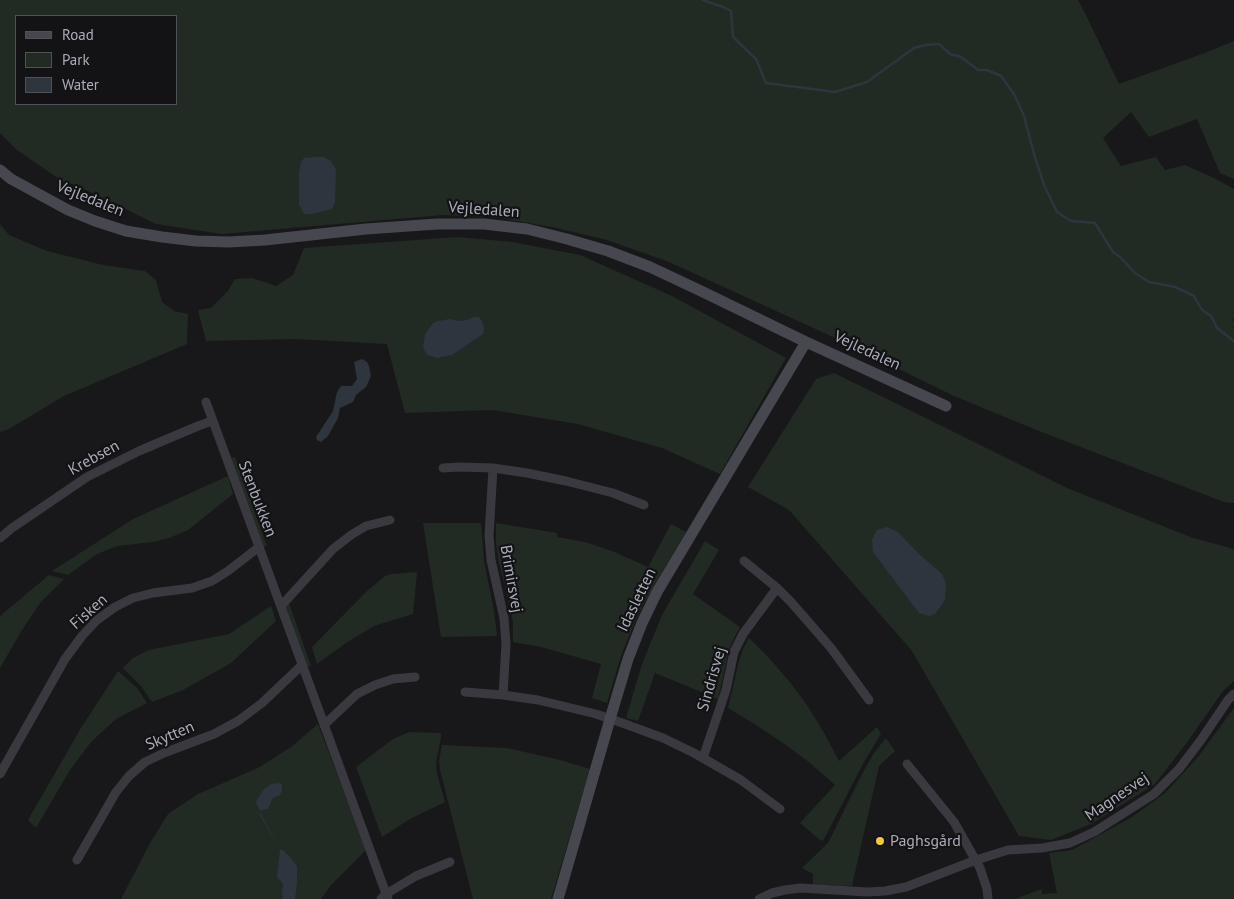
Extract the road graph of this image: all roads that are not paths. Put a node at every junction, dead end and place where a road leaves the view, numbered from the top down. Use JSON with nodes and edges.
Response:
{"nodes":[{"id":1,"x":0,"y":170,"type":"edge"},
{"id":2,"x":806,"y":342,"type":"junction"},
{"id":3,"x":206,"y":402,"type":"dead end"},
{"id":4,"x":946,"y":406,"type":"dead end"},
{"id":5,"x":212,"y":421,"type":"junction"},
{"id":6,"x":443,"y":468,"type":"dead end"},
{"id":7,"x":493,"y":468,"type":"junction"},
{"id":8,"x":644,"y":505,"type":"dead end"},
{"id":9,"x":390,"y":520,"type":"dead end"},
{"id":10,"x":0,"y":538,"type":"edge"},
{"id":11,"x":259,"y":547,"type":"junction"},
{"id":12,"x":744,"y":561,"type":"dead end"},
{"id":13,"x":777,"y":588,"type":"junction"},
{"id":14,"x":280,"y":606,"type":"junction"},
{"id":15,"x":302,"y":665,"type":"junction"},
{"id":16,"x":415,"y":677,"type":"dead end"},
{"id":17,"x":465,"y":692,"type":"dead end"},
{"id":18,"x":1234,"y":694,"type":"edge"},
{"id":19,"x":503,"y":695,"type":"junction"},
{"id":20,"x":869,"y":700,"type":"dead end"},
{"id":21,"x":610,"y":719,"type":"junction"},
{"id":22,"x":324,"y":725,"type":"junction"},
{"id":23,"x":703,"y":758,"type":"junction"},
{"id":24,"x":907,"y":764,"type":"dead end"},
{"id":25,"x":0,"y":774,"type":"edge"},
{"id":26,"x":780,"y":808,"type":"dead end"},
{"id":27,"x":77,"y":860,"type":"dead end"},
{"id":28,"x":976,"y":860,"type":"junction"},
{"id":29,"x":450,"y":862,"type":"dead end"},
{"id":30,"x":819,"y":889,"type":"junction"},
{"id":31,"x":385,"y":897,"type":"edge"},
{"id":32,"x":558,"y":899,"type":"edge"},
{"id":33,"x":759,"y":899,"type":"edge"},
{"id":34,"x":818,"y":899,"type":"edge"},
{"id":35,"x":988,"y":899,"type":"edge"}],
"edges":[{"from":1,"to":2,"type":"street","name":"Vejledalen"},
{"from":2,"to":4,"type":"street","name":"Vejledalen"},
{"from":2,"to":21,"type":"street","name":"Idasletten"},
{"from":3,"to":5,"type":"street","name":"Stenbukken"},
{"from":5,"to":10,"type":"street","name":"Krebsen"},
{"from":5,"to":11,"type":"street","name":"Stenbukken"},
{"from":6,"to":7,"type":"street"},
{"from":7,"to":8,"type":"street"},
{"from":7,"to":19,"type":"street","name":"Brimirsvej"},
{"from":9,"to":14,"type":"street"},
{"from":11,"to":14,"type":"street","name":"Stenbukken"},
{"from":11,"to":25,"type":"street","name":"Fisken"},
{"from":12,"to":13,"type":"street"},
{"from":13,"to":20,"type":"street"},
{"from":13,"to":23,"type":"street","name":"Sindrisvej"},
{"from":14,"to":15,"type":"street","name":"Stenbukken"},
{"from":15,"to":22,"type":"street","name":"Stenbukken"},
{"from":15,"to":27,"type":"street","name":"Skytten"},
{"from":16,"to":22,"type":"street"},
{"from":17,"to":19,"type":"street"},
{"from":18,"to":28,"type":"street","name":"Magnesvej"},
{"from":19,"to":21,"type":"street"},
{"from":21,"to":23,"type":"street"},
{"from":21,"to":32,"type":"street","name":"Idasletten"},
{"from":22,"to":31,"type":"street","name":"Stenbukken"},
{"from":23,"to":26,"type":"street"},
{"from":24,"to":28,"type":"street"},
{"from":28,"to":30,"type":"street","name":"Magnesvej"},
{"from":28,"to":35,"type":"street"},
{"from":29,"to":31,"type":"street","name":"Stenbukken"},
{"from":30,"to":33,"type":"street","name":"Magnesvej"},
{"from":30,"to":34,"type":"street"}]}
